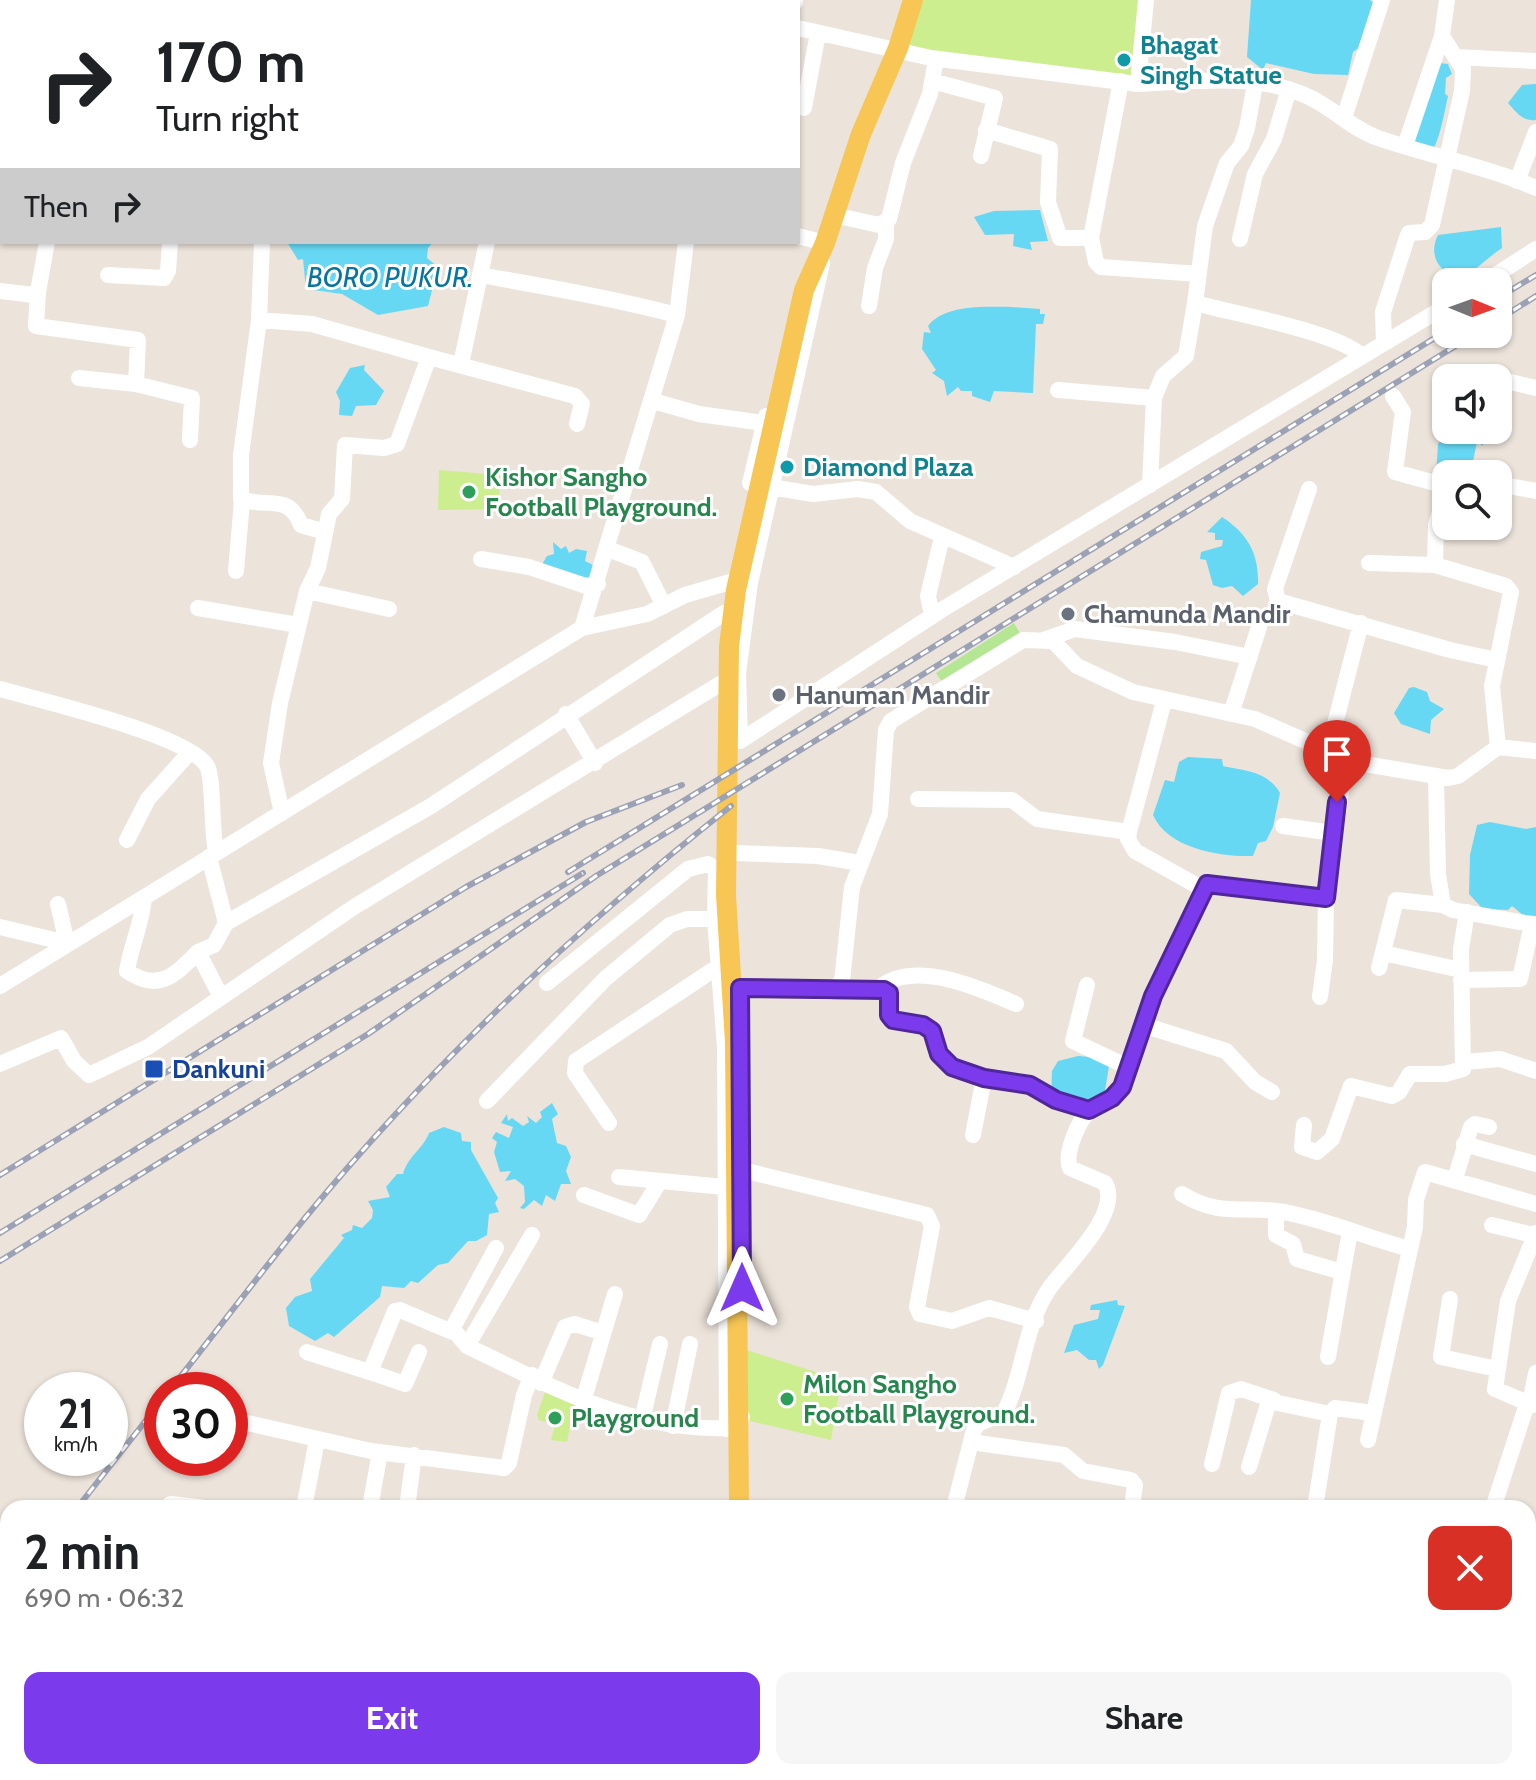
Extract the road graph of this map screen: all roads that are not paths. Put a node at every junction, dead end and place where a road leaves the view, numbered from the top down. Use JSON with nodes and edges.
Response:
{"nodes":[{"id":1,"x":913,"y":0,"type":"edge"},
{"id":2,"x":1146,"y":0,"type":"edge"},
{"id":3,"x":1382,"y":0,"type":"edge"},
{"id":4,"x":1447,"y":0,"type":"edge"},
{"id":5,"x":800,"y":28,"type":"edge"},
{"id":6,"x":818,"y":33,"type":"junction"},
{"id":7,"x":1442,"y":36,"type":"junction"},
{"id":8,"x":898,"y":50,"type":"junction"},
{"id":9,"x":1455,"y":57,"type":"junction"},
{"id":10,"x":936,"y":59,"type":"junction"},
{"id":11,"x":1536,"y":61,"type":"edge"},
{"id":12,"x":932,"y":81,"type":"junction"},
{"id":13,"x":1121,"y":81,"type":"junction"},
{"id":14,"x":1138,"y":84,"type":"junction"},
{"id":15,"x":1255,"y":84,"type":"junction"},
{"id":16,"x":1289,"y":89,"type":"junction"},
{"id":17,"x":804,"y":108,"type":"dead end"},
{"id":18,"x":1344,"y":118,"type":"junction"},
{"id":19,"x":986,"y":130,"type":"junction"},
{"id":20,"x":1536,"y":132,"type":"edge"},
{"id":21,"x":1241,"y":146,"type":"junction"},
{"id":22,"x":1405,"y":146,"type":"junction"},
{"id":23,"x":1265,"y":154,"type":"junction"},
{"id":24,"x":981,"y":156,"type":"dead end"},
{"id":25,"x":1448,"y":157,"type":"junction"},
{"id":26,"x":1517,"y":181,"type":"junction"},
{"id":27,"x":1536,"y":188,"type":"edge"},
{"id":28,"x":834,"y":215,"type":"junction"},
{"id":29,"x":886,"y":224,"type":"junction"},
{"id":30,"x":800,"y":237,"type":"edge"},
{"id":31,"x":1091,"y":238,"type":"junction"},
{"id":32,"x":1240,"y":239,"type":"dead end"},
{"id":33,"x":47,"y":244,"type":"edge"},
{"id":34,"x":170,"y":244,"type":"edge"},
{"id":35,"x":262,"y":244,"type":"edge"},
{"id":36,"x":487,"y":244,"type":"edge"},
{"id":37,"x":686,"y":244,"type":"edge"},
{"id":38,"x":824,"y":245,"type":"junction"},
{"id":39,"x":1536,"y":249,"type":"edge"},
{"id":40,"x":1507,"y":268,"type":"edge"},
{"id":41,"x":1199,"y":274,"type":"junction"},
{"id":42,"x":108,"y":275,"type":"dead end"},
{"id":43,"x":480,"y":275,"type":"junction"},
{"id":44,"x":0,"y":291,"type":"edge"},
{"id":45,"x":38,"y":292,"type":"junction"},
{"id":46,"x":1195,"y":303,"type":"junction"},
{"id":47,"x":869,"y":306,"type":"dead end"},
{"id":48,"x":1432,"y":314,"type":"edge"},
{"id":49,"x":677,"y":315,"type":"junction"},
{"id":50,"x":259,"y":320,"type":"junction"},
{"id":51,"x":1384,"y":342,"type":"junction"},
{"id":52,"x":1361,"y":355,"type":"junction"},
{"id":53,"x":429,"y":357,"type":"junction"},
{"id":54,"x":461,"y":364,"type":"junction"},
{"id":55,"x":79,"y":378,"type":"dead end"},
{"id":56,"x":1512,"y":382,"type":"edge"},
{"id":57,"x":136,"y":384,"type":"junction"},
{"id":58,"x":1536,"y":388,"type":"edge"},
{"id":59,"x":1058,"y":390,"type":"dead end"},
{"id":60,"x":1393,"y":396,"type":"dead end"},
{"id":61,"x":1154,"y":398,"type":"junction"},
{"id":62,"x":653,"y":401,"type":"junction"},
{"id":63,"x":764,"y":423,"type":"junction"},
{"id":64,"x":577,"y":424,"type":"dead end"},
{"id":65,"x":190,"y":440,"type":"dead end"},
{"id":66,"x":1432,"y":482,"type":"edge"},
{"id":67,"x":1150,"y":485,"type":"junction"},
{"id":68,"x":771,"y":487,"type":"junction"},
{"id":69,"x":1512,"y":487,"type":"edge"},
{"id":70,"x":1309,"y":489,"type":"dead end"},
{"id":71,"x":1536,"y":491,"type":"edge"},
{"id":72,"x":242,"y":501,"type":"junction"},
{"id":73,"x":325,"y":532,"type":"junction"},
{"id":74,"x":942,"y":537,"type":"junction"},
{"id":75,"x":1436,"y":540,"type":"edge"},
{"id":76,"x":608,"y":549,"type":"junction"},
{"id":77,"x":481,"y":559,"type":"dead end"},
{"id":78,"x":1369,"y":563,"type":"dead end"},
{"id":79,"x":1435,"y":565,"type":"junction"},
{"id":80,"x":1014,"y":567,"type":"junction"},
{"id":81,"x":236,"y":571,"type":"dead end"},
{"id":82,"x":730,"y":582,"type":"junction"},
{"id":83,"x":598,"y":584,"type":"junction"},
{"id":84,"x":307,"y":591,"type":"junction"},
{"id":85,"x":664,"y":606,"type":"junction"},
{"id":86,"x":198,"y":608,"type":"dead end"},
{"id":87,"x":389,"y":609,"type":"dead end"},
{"id":88,"x":724,"y":613,"type":"junction"},
{"id":89,"x":932,"y":616,"type":"junction"},
{"id":90,"x":1361,"y":623,"type":"junction"},
{"id":91,"x":298,"y":625,"type":"junction"},
{"id":92,"x":1259,"y":627,"type":"dead end"},
{"id":93,"x":582,"y":628,"type":"junction"},
{"id":94,"x":1046,"y":639,"type":"junction"},
{"id":95,"x":1250,"y":657,"type":"junction"},
{"id":96,"x":1497,"y":660,"type":"junction"},
{"id":97,"x":738,"y":673,"type":"junction"},
{"id":98,"x":719,"y":685,"type":"junction"},
{"id":99,"x":0,"y":689,"type":"edge"},
{"id":100,"x":1164,"y":701,"type":"junction"},
{"id":101,"x":566,"y":714,"type":"junction"},
{"id":102,"x":1231,"y":714,"type":"junction"},
{"id":103,"x":1498,"y":747,"type":"junction"},
{"id":104,"x":1328,"y":751,"type":"junction"},
{"id":105,"x":1536,"y":751,"type":"edge"},
{"id":106,"x":190,"y":752,"type":"junction"},
{"id":107,"x":1353,"y":762,"type":"junction"},
{"id":108,"x":595,"y":763,"type":"junction"},
{"id":109,"x":1436,"y":777,"type":"junction"},
{"id":110,"x":918,"y":799,"type":"dead end"},
{"id":111,"x":735,"y":812,"type":"dead end"},
{"id":112,"x":282,"y":813,"type":"junction"},
{"id":113,"x":1283,"y":826,"type":"dead end"},
{"id":114,"x":1129,"y":832,"type":"junction"},
{"id":115,"x":1333,"y":833,"type":"junction"},
{"id":116,"x":127,"y":840,"type":"dead end"},
{"id":117,"x":735,"y":853,"type":"junction"},
{"id":118,"x":213,"y":854,"type":"junction"},
{"id":119,"x":860,"y":863,"type":"junction"},
{"id":120,"x":1203,"y":889,"type":"junction"},
{"id":121,"x":144,"y":898,"type":"junction"},
{"id":122,"x":1326,"y":898,"type":"junction"},
{"id":123,"x":58,"y":904,"type":"dead end"},
{"id":124,"x":1443,"y":905,"type":"junction"},
{"id":125,"x":1467,"y":912,"type":"junction"},
{"id":126,"x":715,"y":919,"type":"junction"},
{"id":127,"x":735,"y":920,"type":"junction"},
{"id":128,"x":226,"y":923,"type":"junction"},
{"id":129,"x":1534,"y":924,"type":"edge"},
{"id":130,"x":0,"y":927,"type":"edge"},
{"id":131,"x":67,"y":943,"type":"junction"},
{"id":132,"x":198,"y":952,"type":"junction"},
{"id":133,"x":719,"y":966,"type":"junction"},
{"id":134,"x":1461,"y":975,"type":"junction"},
{"id":135,"x":547,"y":983,"type":"dead end"},
{"id":136,"x":1087,"y":985,"type":"dead end"},
{"id":137,"x":0,"y":986,"type":"edge"},
{"id":138,"x":838,"y":987,"type":"junction"},
{"id":139,"x":740,"y":988,"type":"junction"},
{"id":140,"x":878,"y":989,"type":"junction"},
{"id":141,"x":221,"y":997,"type":"junction"},
{"id":142,"x":1320,"y":997,"type":"dead end"},
{"id":143,"x":1016,"y":1004,"type":"dead end"},
{"id":144,"x":1143,"y":1025,"type":"junction"},
{"id":145,"x":1465,"y":1062,"type":"junction"},
{"id":146,"x":0,"y":1064,"type":"edge"},
{"id":147,"x":1128,"y":1067,"type":"junction"},
{"id":148,"x":1536,"y":1071,"type":"edge"},
{"id":149,"x":984,"y":1078,"type":"junction"},
{"id":150,"x":1272,"y":1092,"type":"dead end"},
{"id":151,"x":487,"y":1101,"type":"dead end"},
{"id":152,"x":1089,"y":1110,"type":"junction"},
{"id":153,"x":609,"y":1123,"type":"dead end"},
{"id":154,"x":1304,"y":1125,"type":"dead end"},
{"id":155,"x":1489,"y":1127,"type":"dead end"},
{"id":156,"x":973,"y":1135,"type":"dead end"},
{"id":157,"x":1464,"y":1144,"type":"junction"},
{"id":158,"x":1536,"y":1164,"type":"edge"},
{"id":159,"x":742,"y":1170,"type":"junction"},
{"id":160,"x":619,"y":1177,"type":"dead end"},
{"id":161,"x":1455,"y":1179,"type":"junction"},
{"id":162,"x":660,"y":1181,"type":"junction"},
{"id":163,"x":724,"y":1187,"type":"junction"},
{"id":164,"x":1182,"y":1194,"type":"dead end"},
{"id":165,"x":584,"y":1195,"type":"dead end"},
{"id":166,"x":1536,"y":1204,"type":"edge"},
{"id":167,"x":1276,"y":1211,"type":"junction"},
{"id":168,"x":1492,"y":1225,"type":"dead end"},
{"id":169,"x":1350,"y":1231,"type":"junction"},
{"id":170,"x":1535,"y":1234,"type":"edge"},
{"id":171,"x":532,"y":1235,"type":"dead end"},
{"id":172,"x":496,"y":1248,"type":"dead end"},
{"id":173,"x":1410,"y":1249,"type":"junction"},
{"id":174,"x":1342,"y":1272,"type":"junction"},
{"id":175,"x":615,"y":1294,"type":"dead end"},
{"id":176,"x":1450,"y":1299,"type":"dead end"},
{"id":177,"x":1036,"y":1321,"type":"junction"},
{"id":178,"x":451,"y":1331,"type":"junction"},
{"id":179,"x":603,"y":1333,"type":"junction"},
{"id":180,"x":660,"y":1344,"type":"dead end"},
{"id":181,"x":690,"y":1344,"type":"dead end"},
{"id":182,"x":467,"y":1346,"type":"junction"},
{"id":183,"x":307,"y":1352,"type":"dead end"},
{"id":184,"x":419,"y":1352,"type":"dead end"},
{"id":185,"x":1328,"y":1357,"type":"dead end"},
{"id":186,"x":1497,"y":1369,"type":"junction"},
{"id":187,"x":370,"y":1372,"type":"junction"},
{"id":188,"x":1536,"y":1373,"type":"edge"},
{"id":189,"x":537,"y":1379,"type":"junction"},
{"id":190,"x":1274,"y":1400,"type":"junction"},
{"id":191,"x":583,"y":1402,"type":"junction"},
{"id":192,"x":1533,"y":1404,"type":"edge"},
{"id":193,"x":1373,"y":1413,"type":"junction"},
{"id":194,"x":1330,"y":1414,"type":"junction"},
{"id":195,"x":642,"y":1420,"type":"junction"},
{"id":196,"x":248,"y":1423,"type":"edge"},
{"id":197,"x":673,"y":1426,"type":"junction"},
{"id":198,"x":732,"y":1428,"type":"junction"},
{"id":199,"x":317,"y":1440,"type":"junction"},
{"id":200,"x":1368,"y":1440,"type":"dead end"},
{"id":201,"x":971,"y":1442,"type":"junction"},
{"id":202,"x":380,"y":1452,"type":"junction"},
{"id":203,"x":414,"y":1455,"type":"junction"},
{"id":204,"x":1212,"y":1464,"type":"dead end"},
{"id":205,"x":1249,"y":1467,"type":"dead end"},
{"id":206,"x":306,"y":1500,"type":"edge"},
{"id":207,"x":371,"y":1500,"type":"edge"},
{"id":208,"x":408,"y":1500,"type":"edge"},
{"id":209,"x":738,"y":1500,"type":"edge"},
{"id":210,"x":956,"y":1500,"type":"edge"},
{"id":211,"x":1133,"y":1500,"type":"edge"},
{"id":212,"x":1316,"y":1500,"type":"edge"},
{"id":213,"x":1496,"y":1500,"type":"edge"}],
"edges":[{"from":1,"to":8,"type":"main road"},
{"from":2,"to":14,"type":"street"},
{"from":3,"to":18,"type":"street"},
{"from":4,"to":7,"type":"street"},
{"from":5,"to":6,"type":"street"},
{"from":6,"to":8,"type":"street"},
{"from":6,"to":17,"type":"street"},
{"from":7,"to":9,"type":"street"},
{"from":7,"to":22,"type":"street"},
{"from":8,"to":10,"type":"street"},
{"from":8,"to":28,"type":"main road"},
{"from":9,"to":11,"type":"street"},
{"from":9,"to":25,"type":"street"},
{"from":10,"to":12,"type":"street"},
{"from":10,"to":13,"type":"street"},
{"from":12,"to":19,"type":"street"},
{"from":12,"to":29,"type":"street"},
{"from":13,"to":14,"type":"street"},
{"from":13,"to":31,"type":"street"},
{"from":14,"to":15,"type":"street"},
{"from":15,"to":16,"type":"street"},
{"from":15,"to":21,"type":"street"},
{"from":16,"to":18,"type":"street"},
{"from":16,"to":23,"type":"street"},
{"from":18,"to":22,"type":"street"},
{"from":19,"to":24,"type":"street"},
{"from":19,"to":31,"type":"street"},
{"from":20,"to":26,"type":"street"},
{"from":21,"to":23,"type":"street"},
{"from":21,"to":41,"type":"street"},
{"from":22,"to":25,"type":"street"},
{"from":23,"to":32,"type":"street"},
{"from":25,"to":26,"type":"street"},
{"from":25,"to":51,"type":"street"},
{"from":26,"to":27,"type":"street"},
{"from":28,"to":29,"type":"street"},
{"from":28,"to":38,"type":"main road"},
{"from":29,"to":47,"type":"street"},
{"from":30,"to":38,"type":"street"},
{"from":31,"to":41,"type":"street"},
{"from":33,"to":45,"type":"street"},
{"from":34,"to":42,"type":"street"},
{"from":35,"to":50,"type":"street"},
{"from":36,"to":43,"type":"street"},
{"from":37,"to":49,"type":"street"},
{"from":38,"to":63,"type":"street"},
{"from":38,"to":68,"type":"street"},
{"from":38,"to":198,"type":"main road"},
{"from":39,"to":40,"type":"street"},
{"from":41,"to":46,"type":"street"},
{"from":43,"to":49,"type":"street"},
{"from":43,"to":54,"type":"street"},
{"from":44,"to":45,"type":"street"},
{"from":45,"to":57,"type":"street"},
{"from":46,"to":52,"type":"street"},
{"from":46,"to":61,"type":"street"},
{"from":48,"to":51,"type":"street"},
{"from":49,"to":62,"type":"street"},
{"from":50,"to":53,"type":"street"},
{"from":50,"to":72,"type":"street"},
{"from":51,"to":52,"type":"street"},
{"from":52,"to":67,"type":"street"},
{"from":53,"to":54,"type":"street"},
{"from":53,"to":73,"type":"street"},
{"from":54,"to":64,"type":"street"},
{"from":55,"to":57,"type":"street"},
{"from":56,"to":58,"type":"street"},
{"from":57,"to":65,"type":"street"},
{"from":59,"to":61,"type":"street"},
{"from":60,"to":66,"type":"street"},
{"from":61,"to":67,"type":"street"},
{"from":62,"to":63,"type":"street"},
{"from":62,"to":76,"type":"street"},
{"from":63,"to":82,"type":"street"},
{"from":67,"to":80,"type":"street"},
{"from":68,"to":74,"type":"street"},
{"from":68,"to":97,"type":"street"},
{"from":69,"to":71,"type":"street"},
{"from":70,"to":90,"type":"street"},
{"from":72,"to":73,"type":"street"},
{"from":72,"to":81,"type":"street"},
{"from":73,"to":84,"type":"street"},
{"from":74,"to":80,"type":"street"},
{"from":74,"to":89,"type":"street"},
{"from":75,"to":79,"type":"street"},
{"from":76,"to":83,"type":"street"},
{"from":76,"to":85,"type":"street"},
{"from":77,"to":83,"type":"street"},
{"from":78,"to":79,"type":"street"},
{"from":79,"to":96,"type":"street"},
{"from":80,"to":89,"type":"street"},
{"from":82,"to":85,"type":"street"},
{"from":82,"to":88,"type":"street"},
{"from":83,"to":93,"type":"street"},
{"from":84,"to":87,"type":"street"},
{"from":84,"to":91,"type":"street"},
{"from":85,"to":93,"type":"street"},
{"from":86,"to":91,"type":"street"},
{"from":88,"to":98,"type":"street"},
{"from":88,"to":101,"type":"street"},
{"from":89,"to":97,"type":"street"},
{"from":90,"to":96,"type":"street"},
{"from":90,"to":104,"type":"street"},
{"from":91,"to":112,"type":"street"},
{"from":92,"to":95,"type":"street"},
{"from":93,"to":112,"type":"street"},
{"from":94,"to":95,"type":"street"},
{"from":94,"to":100,"type":"street"},
{"from":94,"to":119,"type":"street"},
{"from":95,"to":102,"type":"street"},
{"from":96,"to":103,"type":"street"},
{"from":97,"to":98,"type":"street"},
{"from":98,"to":108,"type":"street"},
{"from":99,"to":106,"type":"street"},
{"from":100,"to":102,"type":"street"},
{"from":100,"to":114,"type":"street"},
{"from":101,"to":108,"type":"street"},
{"from":101,"to":128,"type":"street"},
{"from":102,"to":104,"type":"street"},
{"from":103,"to":105,"type":"street"},
{"from":103,"to":109,"type":"street"},
{"from":104,"to":107,"type":"street"},
{"from":106,"to":116,"type":"street"},
{"from":106,"to":118,"type":"street"},
{"from":107,"to":109,"type":"street"},
{"from":107,"to":115,"type":"street"},
{"from":108,"to":141,"type":"street"},
{"from":109,"to":124,"type":"street"},
{"from":110,"to":114,"type":"street"},
{"from":111,"to":117,"type":"street"},
{"from":112,"to":118,"type":"street"},
{"from":113,"to":115,"type":"street"},
{"from":114,"to":120,"type":"street"},
{"from":115,"to":122,"type":"street"},
{"from":117,"to":119,"type":"street"},
{"from":117,"to":127,"type":"street"},
{"from":118,"to":121,"type":"street"},
{"from":118,"to":128,"type":"street"},
{"from":119,"to":138,"type":"street"},
{"from":120,"to":122,"type":"street"},
{"from":120,"to":144,"type":"street"},
{"from":121,"to":131,"type":"street"},
{"from":121,"to":132,"type":"street"},
{"from":122,"to":142,"type":"street"},
{"from":123,"to":131,"type":"street"},
{"from":124,"to":125,"type":"street"},
{"from":124,"to":134,"type":"street"},
{"from":125,"to":129,"type":"street"},
{"from":125,"to":134,"type":"street"},
{"from":126,"to":127,"type":"street"},
{"from":126,"to":133,"type":"street"},
{"from":126,"to":135,"type":"street"},
{"from":126,"to":151,"type":"street"},
{"from":127,"to":139,"type":"street"},
{"from":128,"to":132,"type":"street"},
{"from":129,"to":134,"type":"street"},
{"from":130,"to":131,"type":"street"},
{"from":131,"to":137,"type":"street"},
{"from":132,"to":141,"type":"street"},
{"from":133,"to":153,"type":"street"},
{"from":133,"to":163,"type":"street"},
{"from":134,"to":145,"type":"street"},
{"from":136,"to":147,"type":"street"},
{"from":138,"to":139,"type":"street"},
{"from":138,"to":140,"type":"street"},
{"from":139,"to":159,"type":"street"},
{"from":140,"to":143,"type":"street"},
{"from":140,"to":149,"type":"street"},
{"from":141,"to":146,"type":"street"},
{"from":144,"to":147,"type":"street"},
{"from":144,"to":150,"type":"street"},
{"from":145,"to":148,"type":"street"},
{"from":145,"to":154,"type":"street"},
{"from":147,"to":152,"type":"street"},
{"from":149,"to":152,"type":"street"},
{"from":149,"to":156,"type":"street"},
{"from":152,"to":177,"type":"street"},
{"from":155,"to":157,"type":"street"},
{"from":157,"to":158,"type":"street"},
{"from":157,"to":161,"type":"street"},
{"from":159,"to":177,"type":"street"},
{"from":159,"to":198,"type":"street"},
{"from":160,"to":162,"type":"street"},
{"from":161,"to":166,"type":"street"},
{"from":161,"to":173,"type":"street"},
{"from":162,"to":163,"type":"street"},
{"from":162,"to":165,"type":"street"},
{"from":163,"to":198,"type":"street"},
{"from":164,"to":167,"type":"street"},
{"from":167,"to":169,"type":"street"},
{"from":167,"to":174,"type":"street"},
{"from":168,"to":170,"type":"street"},
{"from":169,"to":173,"type":"street"},
{"from":169,"to":174,"type":"street"},
{"from":170,"to":186,"type":"street"},
{"from":171,"to":182,"type":"street"},
{"from":172,"to":178,"type":"street"},
{"from":173,"to":193,"type":"street"},
{"from":174,"to":185,"type":"street"},
{"from":175,"to":179,"type":"street"},
{"from":176,"to":186,"type":"street"},
{"from":177,"to":201,"type":"street"},
{"from":178,"to":182,"type":"street"},
{"from":178,"to":187,"type":"street"},
{"from":179,"to":189,"type":"street"},
{"from":179,"to":191,"type":"street"},
{"from":180,"to":195,"type":"street"},
{"from":181,"to":197,"type":"street"},
{"from":182,"to":189,"type":"street"},
{"from":183,"to":187,"type":"street"},
{"from":184,"to":187,"type":"street"},
{"from":186,"to":192,"type":"street"},
{"from":188,"to":192,"type":"street"},
{"from":189,"to":191,"type":"street"},
{"from":189,"to":203,"type":"street"},
{"from":190,"to":194,"type":"street"},
{"from":190,"to":204,"type":"street"},
{"from":190,"to":205,"type":"street"},
{"from":191,"to":195,"type":"street"},
{"from":192,"to":213,"type":"street"},
{"from":193,"to":194,"type":"street"},
{"from":193,"to":200,"type":"street"},
{"from":194,"to":212,"type":"street"},
{"from":195,"to":197,"type":"street"},
{"from":196,"to":199,"type":"street"},
{"from":197,"to":198,"type":"street"},
{"from":198,"to":209,"type":"main road"},
{"from":199,"to":202,"type":"street"},
{"from":199,"to":206,"type":"street"},
{"from":201,"to":210,"type":"street"},
{"from":201,"to":211,"type":"street"},
{"from":202,"to":203,"type":"street"},
{"from":202,"to":207,"type":"street"},
{"from":203,"to":208,"type":"street"}]}
